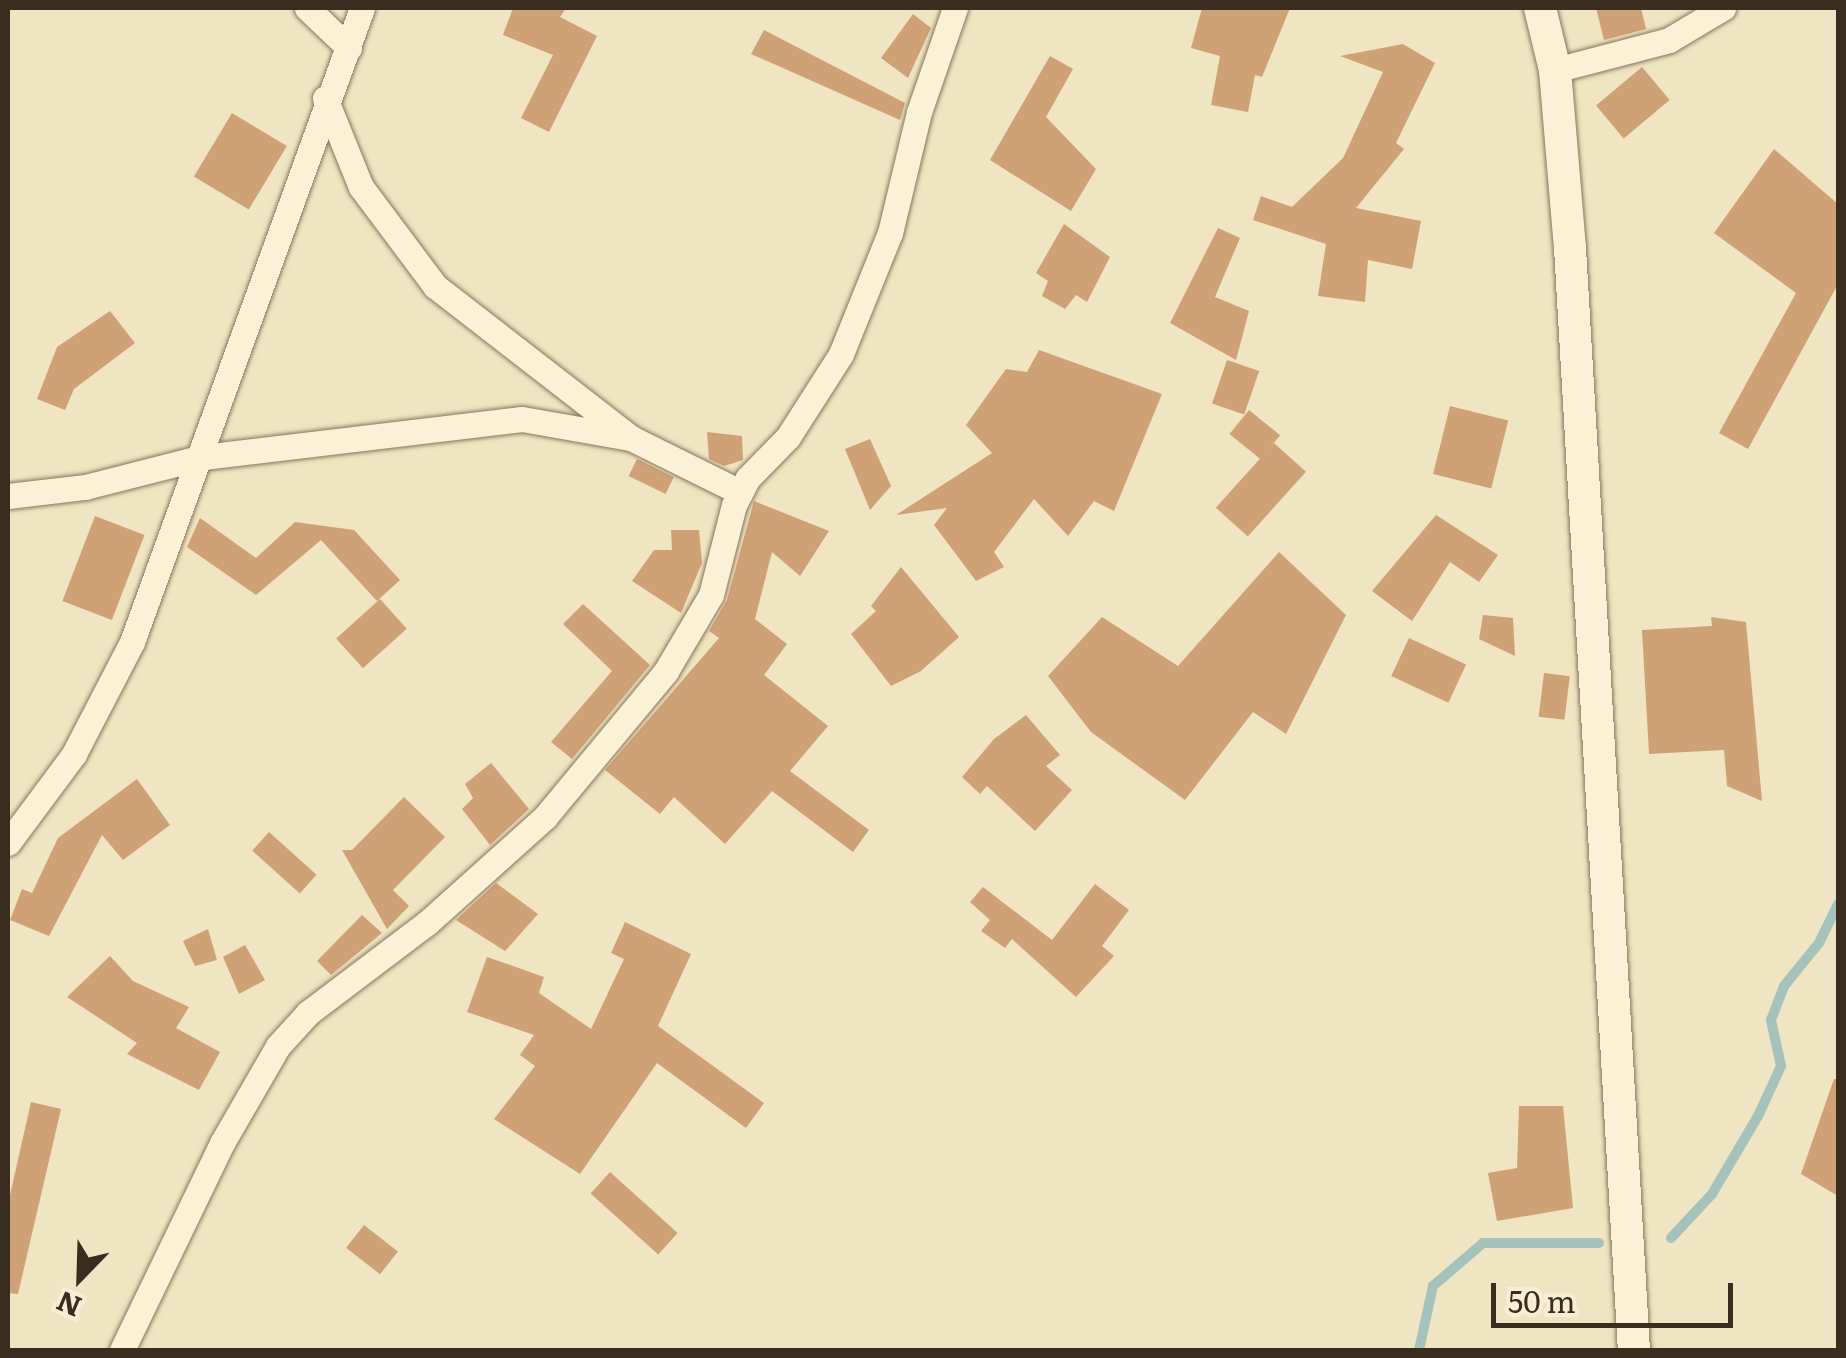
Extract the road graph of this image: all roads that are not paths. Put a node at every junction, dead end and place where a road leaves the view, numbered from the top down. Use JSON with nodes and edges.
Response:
{"nodes":[{"id":1,"x":307,"y":8,"type":"edge"},
{"id":2,"x":362,"y":8,"type":"edge"},
{"id":3,"x":955,"y":8,"type":"edge"},
{"id":4,"x":1540,"y":8,"type":"edge"},
{"id":5,"x":1723,"y":8,"type":"edge"},
{"id":6,"x":349,"y":48,"type":"junction"},
{"id":7,"x":1554,"y":70,"type":"junction"},
{"id":8,"x":325,"y":98,"type":"junction"},
{"id":9,"x":630,"y":438,"type":"junction"},
{"id":10,"x":204,"y":456,"type":"junction"},
{"id":11,"x":740,"y":492,"type":"junction"},
{"id":12,"x":8,"y":496,"type":"edge"},
{"id":13,"x":8,"y":843,"type":"edge"},
{"id":14,"x":122,"y":1350,"type":"edge"},
{"id":15,"x":1634,"y":1350,"type":"edge"}],
"edges":[{"from":1,"to":6,"type":"street"},
{"from":2,"to":6,"type":"street"},
{"from":3,"to":11,"type":"street"},
{"from":4,"to":7,"type":"street"},
{"from":5,"to":7,"type":"street"},
{"from":6,"to":8,"type":"street"},
{"from":7,"to":15,"type":"street"},
{"from":8,"to":9,"type":"street"},
{"from":8,"to":10,"type":"street"},
{"from":9,"to":10,"type":"street"},
{"from":9,"to":11,"type":"street"},
{"from":10,"to":12,"type":"street"},
{"from":10,"to":13,"type":"street"},
{"from":11,"to":14,"type":"street"}]}
